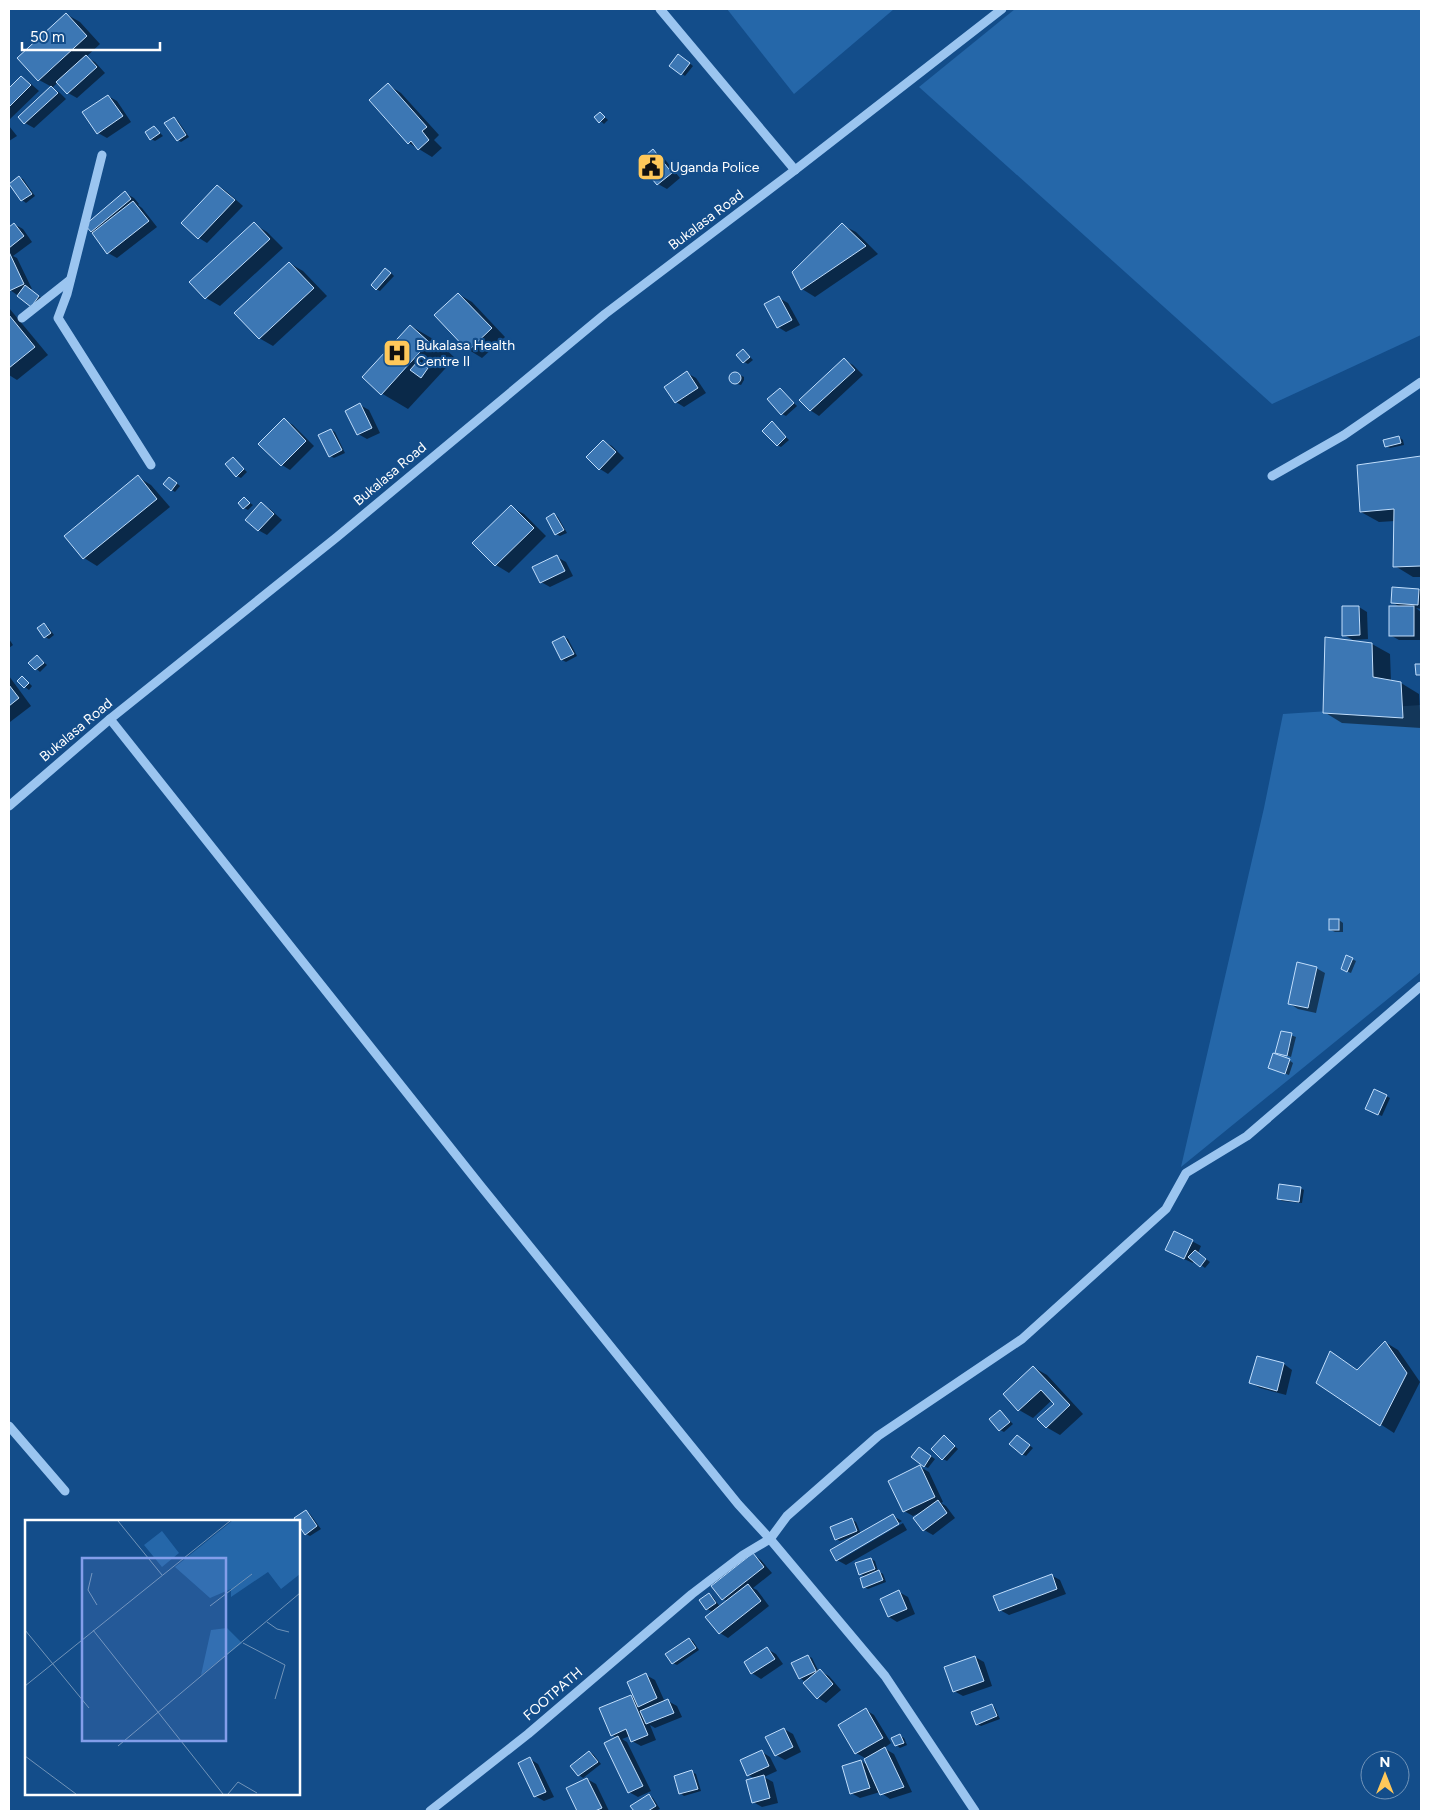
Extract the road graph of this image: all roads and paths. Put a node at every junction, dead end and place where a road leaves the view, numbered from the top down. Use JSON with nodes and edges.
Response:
{"nodes":[{"id":1,"x":660,"y":9,"type":"edge"},
{"id":2,"x":1002,"y":9,"type":"edge"},
{"id":3,"x":102,"y":155,"type":"dead end"},
{"id":4,"x":795,"y":170,"type":"junction"},
{"id":5,"x":70,"y":280,"type":"junction"},
{"id":6,"x":22,"y":318,"type":"dead end"},
{"id":7,"x":1421,"y":382,"type":"edge"},
{"id":8,"x":151,"y":465,"type":"dead end"},
{"id":9,"x":1272,"y":476,"type":"dead end"},
{"id":10,"x":110,"y":719,"type":"junction"},
{"id":11,"x":9,"y":806,"type":"edge"},
{"id":12,"x":1421,"y":986,"type":"edge"},
{"id":13,"x":9,"y":1426,"type":"edge"},
{"id":14,"x":65,"y":1491,"type":"dead end"},
{"id":15,"x":770,"y":1539,"type":"junction"},
{"id":16,"x":430,"y":1811,"type":"edge"},
{"id":17,"x":975,"y":1811,"type":"edge"}],
"edges":[{"from":1,"to":4,"type":"street"},
{"from":2,"to":4,"type":"street","name":"Bukalasa Road"},
{"from":3,"to":5,"type":"street"},
{"from":4,"to":10,"type":"street","name":"Bukalasa Road"},
{"from":5,"to":6,"type":"street"},
{"from":5,"to":8,"type":"street"},
{"from":7,"to":9,"type":"street"},
{"from":10,"to":11,"type":"street","name":"Bukalasa Road"},
{"from":10,"to":15,"type":"street"},
{"from":12,"to":15,"type":"street"},
{"from":13,"to":14,"type":"street"},
{"from":15,"to":16,"type":"street","name":"FOOTPATH"},
{"from":15,"to":17,"type":"street"}]}
